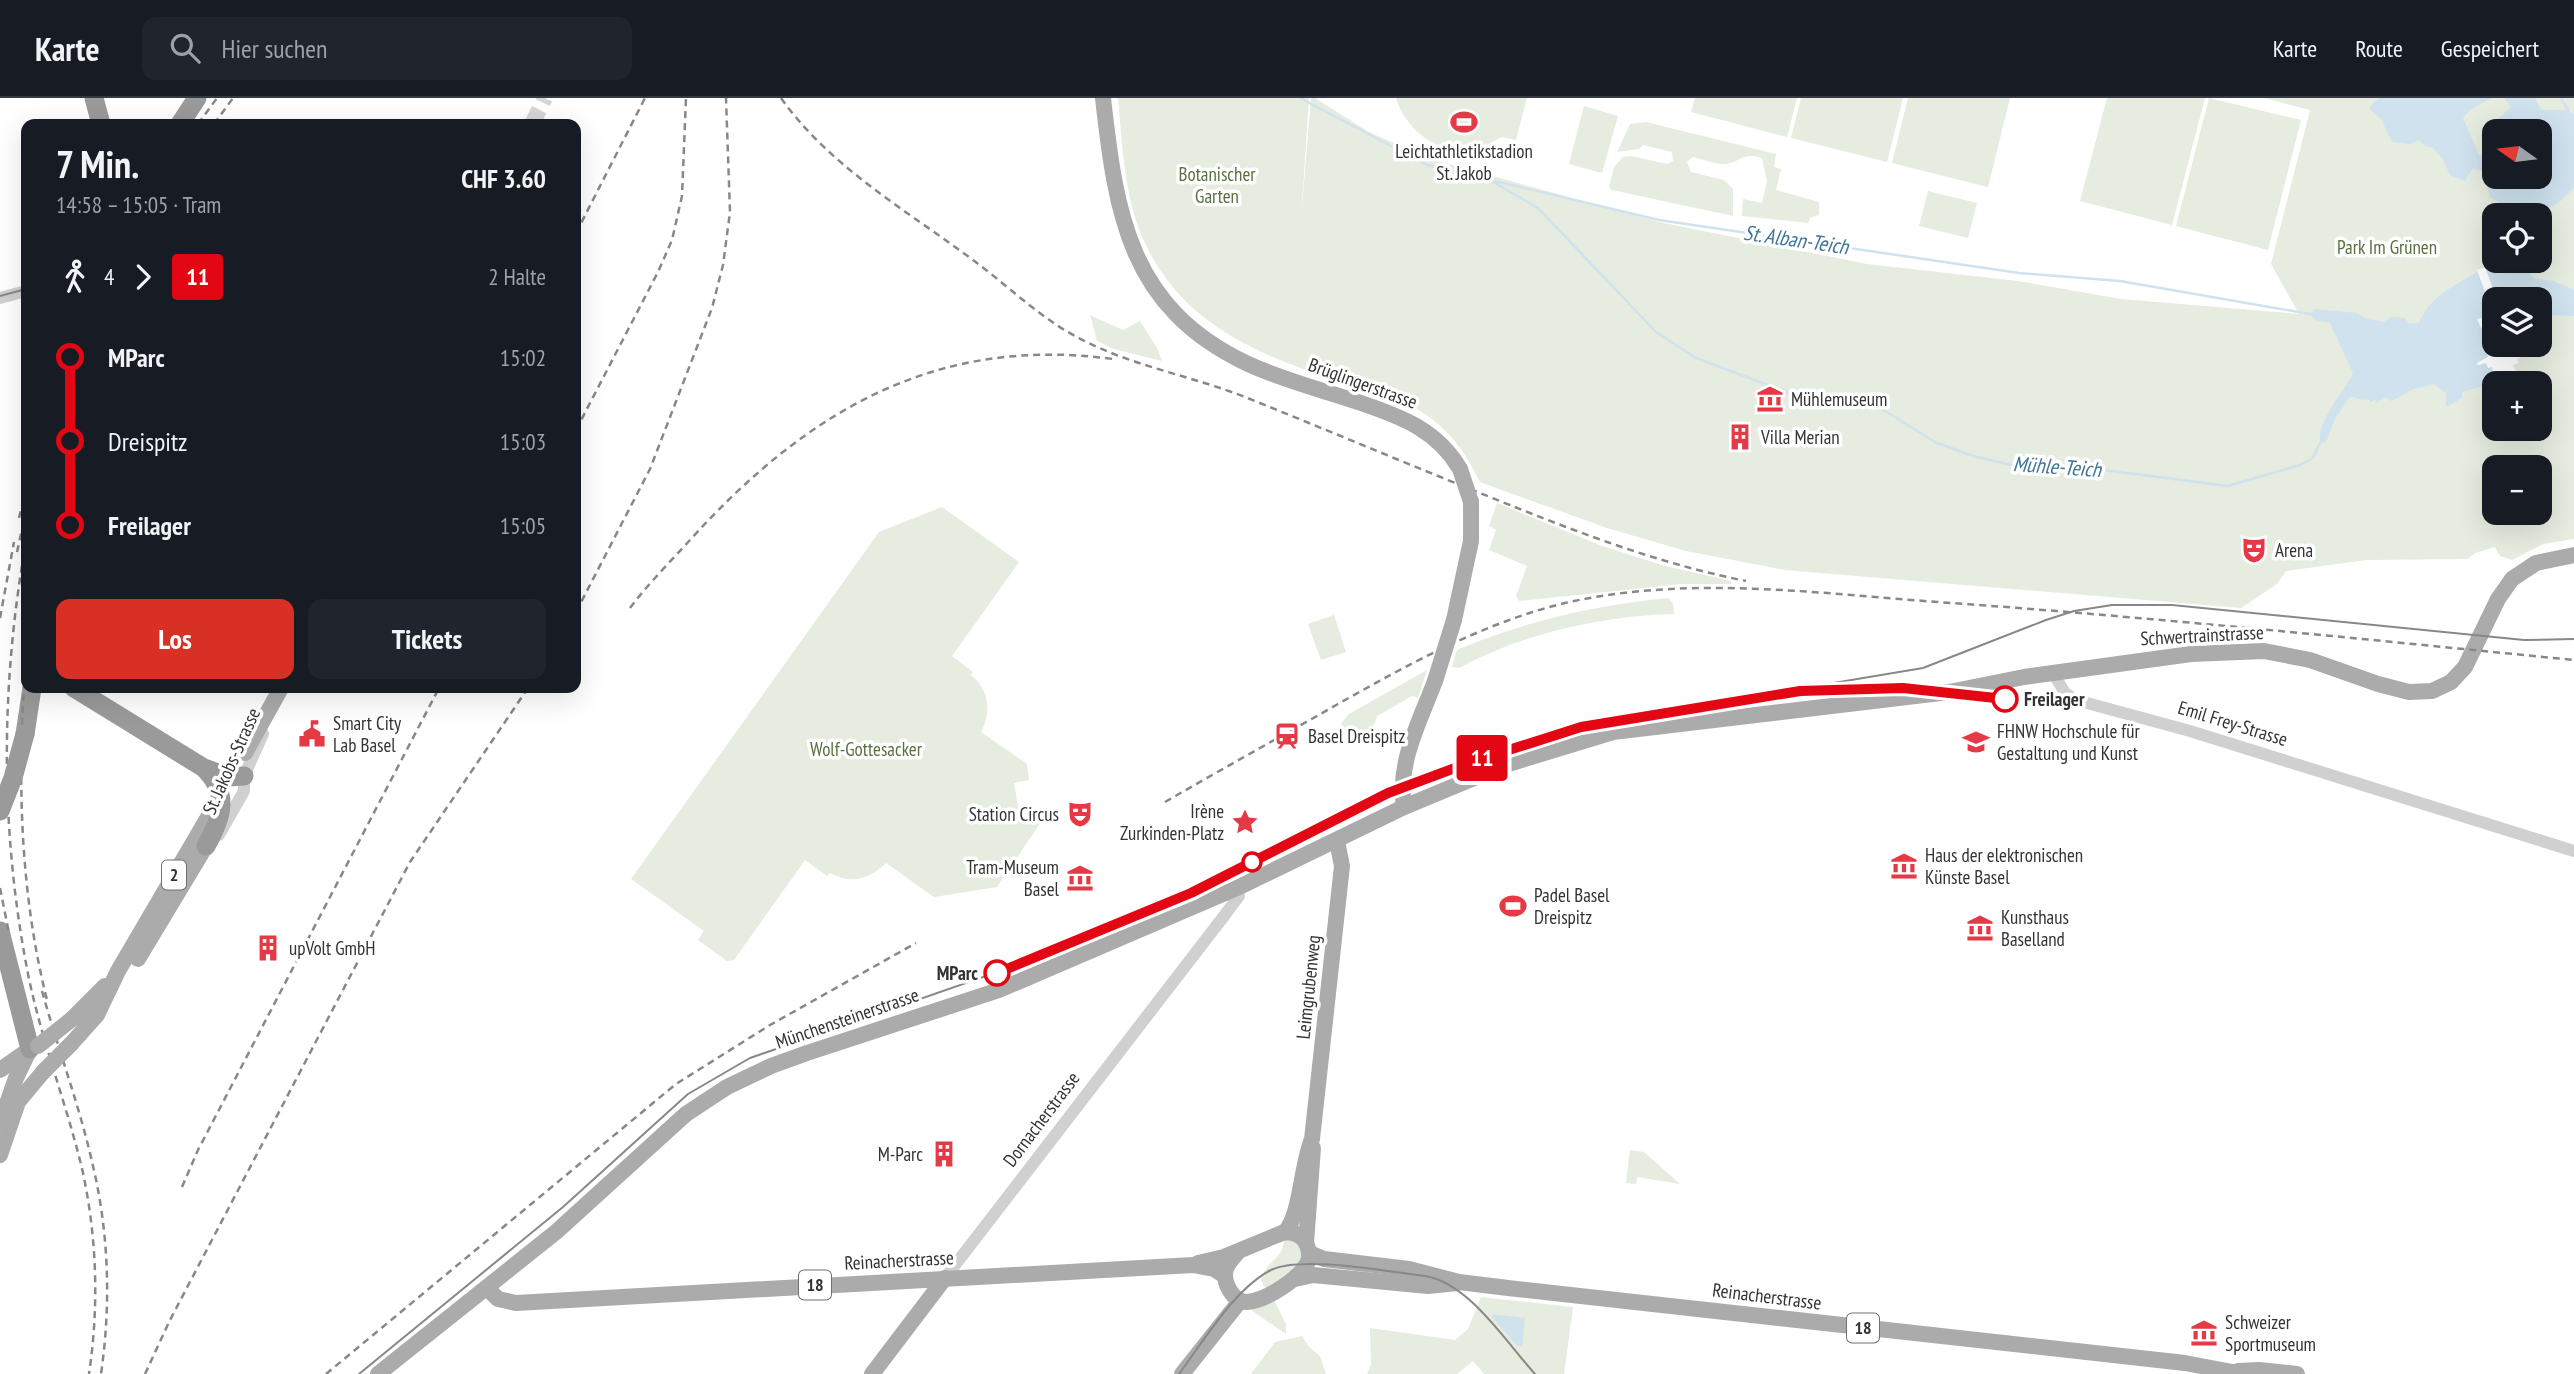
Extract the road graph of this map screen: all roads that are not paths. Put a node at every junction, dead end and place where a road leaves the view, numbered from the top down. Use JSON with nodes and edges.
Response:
{"nodes":[{"id":1,"x":94,"y":98,"type":"edge"},
{"id":2,"x":182,"y":98,"type":"edge"},
{"id":3,"x":197,"y":98,"type":"edge"},
{"id":4,"x":1104,"y":98,"type":"edge"},
{"id":5,"x":100,"y":119,"type":"edge"},
{"id":6,"x":170,"y":119,"type":"edge"},
{"id":7,"x":183,"y":119,"type":"edge"},
{"id":8,"x":21,"y":292,"type":"edge"},
{"id":9,"x":0,"y":298,"type":"edge"},
{"id":10,"x":2574,"y":544,"type":"edge"},
{"id":11,"x":2574,"y":555,"type":"edge"},
{"id":12,"x":2474,"y":646,"type":"junction"},
{"id":13,"x":2053,"y":673,"type":"junction"},
{"id":14,"x":31,"y":693,"type":"edge"},
{"id":15,"x":82,"y":693,"type":"edge"},
{"id":16,"x":278,"y":693,"type":"edge"},
{"id":17,"x":286,"y":693,"type":"edge"},
{"id":18,"x":245,"y":753,"type":"dead end"},
{"id":19,"x":204,"y":768,"type":"junction"},
{"id":20,"x":244,"y":776,"type":"junction"},
{"id":21,"x":214,"y":807,"type":"dead end"},
{"id":22,"x":1404,"y":807,"type":"junction"},
{"id":23,"x":0,"y":811,"type":"edge"},
{"id":24,"x":210,"y":839,"type":"junction"},
{"id":25,"x":1337,"y":841,"type":"junction"},
{"id":26,"x":2574,"y":851,"type":"edge"},
{"id":27,"x":1237,"y":888,"type":"junction"},
{"id":28,"x":0,"y":931,"type":"edge"},
{"id":29,"x":118,"y":971,"type":"junction"},
{"id":30,"x":97,"y":1014,"type":"junction"},
{"id":31,"x":71,"y":1044,"type":"junction"},
{"id":32,"x":33,"y":1048,"type":"junction"},
{"id":33,"x":0,"y":1070,"type":"edge"},
{"id":34,"x":10,"y":1114,"type":"edge"},
{"id":35,"x":0,"y":1155,"type":"edge"},
{"id":36,"x":1304,"y":1198,"type":"junction"},
{"id":37,"x":1286,"y":1232,"type":"junction"},
{"id":38,"x":1308,"y":1248,"type":"junction"},
{"id":39,"x":1239,"y":1251,"type":"junction"},
{"id":40,"x":1193,"y":1265,"type":"junction"},
{"id":41,"x":1225,"y":1276,"type":"junction"},
{"id":42,"x":945,"y":1278,"type":"junction"},
{"id":43,"x":1295,"y":1279,"type":"junction"},
{"id":44,"x":1459,"y":1282,"type":"junction"},
{"id":45,"x":487,"y":1288,"type":"junction"},
{"id":46,"x":1240,"y":1301,"type":"junction"},
{"id":47,"x":2240,"y":1373,"type":"edge"},
{"id":48,"x":378,"y":1374,"type":"edge"},
{"id":49,"x":872,"y":1374,"type":"edge"},
{"id":50,"x":1182,"y":1374,"type":"edge"},
{"id":51,"x":2297,"y":1374,"type":"edge"}],
"edges":[{"from":1,"to":5,"type":"highway"},
{"from":2,"to":6,"type":"highway"},
{"from":3,"to":7,"type":"highway"},
{"from":4,"to":22,"type":"main road","name":"Brüglingerstrasse","bridge":true},
{"from":8,"to":9,"type":"street"},
{"from":10,"to":12,"type":"main road"},
{"from":11,"to":12,"type":"main road"},
{"from":12,"to":13,"type":"main road","name":"Schwertrainstrasse"},
{"from":13,"to":22,"type":"main road","name":"Münchensteinerstrasse"},
{"from":13,"to":26,"type":"street","name":"Emil Frey-Strasse"},
{"from":14,"to":23,"type":"highway","bridge":true},
{"from":15,"to":19,"type":"highway"},
{"from":16,"to":18,"type":"main road","name":"St. Jakobs-Strasse"},
{"from":17,"to":20,"type":"street","name":"St. Jakobs-Strasse"},
{"from":19,"to":20,"type":"highway"},
{"from":19,"to":24,"type":"highway"},
{"from":20,"to":24,"type":"street","name":"St. Jakobs-Strasse"},
{"from":21,"to":29,"type":"main road","name":"St. Jakobs-Strasse","number":"2"},
{"from":22,"to":25,"type":"main road","name":"Münchensteinerstrasse"},
{"from":24,"to":30,"type":"main road"},
{"from":25,"to":27,"type":"main road","name":"Münchensteinerstrasse"},
{"from":25,"to":36,"type":"main road","name":"Leimgrubenweg"},
{"from":27,"to":42,"type":"street","name":"Dornacherstrasse"},
{"from":27,"to":45,"type":"main road","name":"Münchensteinerstrasse"},
{"from":28,"to":32,"type":"highway"},
{"from":29,"to":30,"type":"main road","name":"St. Jakobs-Strasse","number":"2"},
{"from":29,"to":32,"type":"main road","name":"St. Jakobs-Strasse","number":"2","bridge":true},
{"from":30,"to":31,"type":"main road","name":"St. Jakobs-Strasse","number":"2"},
{"from":31,"to":32,"type":"main road","bridge":true},
{"from":31,"to":34,"type":"main road","number":"2","bridge":true},
{"from":32,"to":33,"type":"main road","name":"St. Jakobs-Strasse"},
{"from":32,"to":34,"type":"main road","number":"2"},
{"from":32,"to":34,"type":"main road"},
{"from":34,"to":35,"type":"main road"},
{"from":36,"to":37,"type":"main road","name":"Leimgrubenweg"},
{"from":36,"to":38,"type":"main road","name":"Leimgrubenweg"},
{"from":37,"to":38,"type":"main road","number":"18"},
{"from":37,"to":39,"type":"main road","number":"18"},
{"from":38,"to":43,"type":"main road"},
{"from":38,"to":44,"type":"main road","name":"Reinacherstrasse","number":"18"},
{"from":39,"to":40,"type":"main road","name":"Reinacherstrasse","number":"18"},
{"from":39,"to":41,"type":"main road"},
{"from":40,"to":41,"type":"main road","name":"Reinacherstrasse","number":"18"},
{"from":40,"to":42,"type":"main road","name":"Reinacherstrasse","number":"18"},
{"from":41,"to":46,"type":"main road"},
{"from":42,"to":45,"type":"main road","name":"Reinacherstrasse","number":"18"},
{"from":42,"to":49,"type":"main road","name":"Dornacherstrasse"},
{"from":43,"to":44,"type":"main road","name":"Reinacherstrasse","number":"18"},
{"from":43,"to":46,"type":"main road","number":"18"},
{"from":44,"to":47,"type":"main road","name":"Reinacherstrasse","number":"18"},
{"from":45,"to":48,"type":"main road","name":"Münchensteinerstrasse"},
{"from":46,"to":50,"type":"main road"},
{"from":47,"to":51,"type":"main road","name":"Reinacherstrasse","number":"18"}]}
